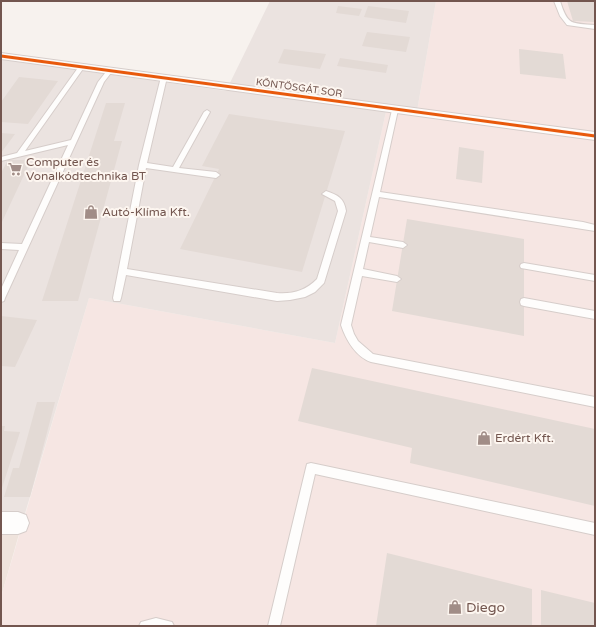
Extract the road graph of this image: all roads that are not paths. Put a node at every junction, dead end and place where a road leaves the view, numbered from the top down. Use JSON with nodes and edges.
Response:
{"nodes":[{"id":1,"x":557,"y":1,"type":"edge"},
{"id":2,"x":595,"y":27,"type":"edge"},
{"id":3,"x":1,"y":56,"type":"edge"},
{"id":4,"x":82,"y":66,"type":"junction"},
{"id":5,"x":111,"y":69,"type":"junction"},
{"id":6,"x":164,"y":77,"type":"junction"},
{"id":7,"x":396,"y":110,"type":"junction"},
{"id":8,"x":207,"y":112,"type":"dead end"},
{"id":9,"x":595,"y":136,"type":"edge"},
{"id":10,"x":74,"y":141,"type":"junction"},
{"id":11,"x":20,"y":153,"type":"junction"},
{"id":12,"x":1,"y":159,"type":"edge"},
{"id":13,"x":143,"y":165,"type":"junction"},
{"id":14,"x":175,"y":169,"type":"junction"},
{"id":15,"x":216,"y":175,"type":"dead end"},
{"id":16,"x":326,"y":194,"type":"dead end"},
{"id":17,"x":377,"y":194,"type":"junction"},
{"id":18,"x":595,"y":228,"type":"edge"},
{"id":19,"x":366,"y":239,"type":"junction"},
{"id":20,"x":403,"y":245,"type":"dead end"},
{"id":21,"x":1,"y":246,"type":"edge"},
{"id":22,"x":25,"y":247,"type":"junction"},
{"id":23,"x":524,"y":266,"type":"dead end"},
{"id":24,"x":122,"y":271,"type":"junction"},
{"id":25,"x":358,"y":272,"type":"junction"},
{"id":26,"x":595,"y":278,"type":"edge"},
{"id":27,"x":397,"y":279,"type":"dead end"},
{"id":28,"x":1,"y":298,"type":"edge"},
{"id":29,"x":117,"y":298,"type":"dead end"},
{"id":30,"x":524,"y":302,"type":"dead end"},
{"id":31,"x":595,"y":315,"type":"edge"},
{"id":32,"x":595,"y":402,"type":"edge"},
{"id":33,"x":595,"y":529,"type":"edge"},
{"id":34,"x":146,"y":626,"type":"edge"},
{"id":35,"x":168,"y":626,"type":"edge"},
{"id":36,"x":274,"y":626,"type":"edge"}],
"edges":[{"from":1,"to":2,"type":"lane"},
{"from":3,"to":4,"type":"street","name":"KÖNTÖSGÁT SOR"},
{"from":4,"to":5,"type":"street","name":"KÖNTÖSGÁT SOR"},
{"from":4,"to":11,"type":"lane"},
{"from":5,"to":6,"type":"street","name":"KÖNTÖSGÁT SOR"},
{"from":5,"to":10,"type":"lane"},
{"from":6,"to":7,"type":"street","name":"KÖNTÖSGÁT SOR"},
{"from":6,"to":13,"type":"lane"},
{"from":7,"to":9,"type":"street","name":"KÖNTÖSGÁT SOR"},
{"from":7,"to":17,"type":"lane"},
{"from":8,"to":14,"type":"lane"},
{"from":10,"to":11,"type":"lane"},
{"from":10,"to":22,"type":"lane"},
{"from":11,"to":12,"type":"lane"},
{"from":13,"to":14,"type":"lane"},
{"from":13,"to":24,"type":"lane"},
{"from":14,"to":15,"type":"lane"},
{"from":16,"to":24,"type":"lane"},
{"from":17,"to":18,"type":"lane"},
{"from":17,"to":19,"type":"lane"},
{"from":19,"to":20,"type":"lane"},
{"from":19,"to":25,"type":"lane"},
{"from":21,"to":22,"type":"lane"},
{"from":22,"to":28,"type":"lane"},
{"from":23,"to":26,"type":"lane"},
{"from":24,"to":29,"type":"lane"},
{"from":25,"to":27,"type":"lane"},
{"from":25,"to":32,"type":"lane"},
{"from":30,"to":31,"type":"lane"},
{"from":33,"to":36,"type":"lane"},
{"from":34,"to":35,"type":"lane"}]}
